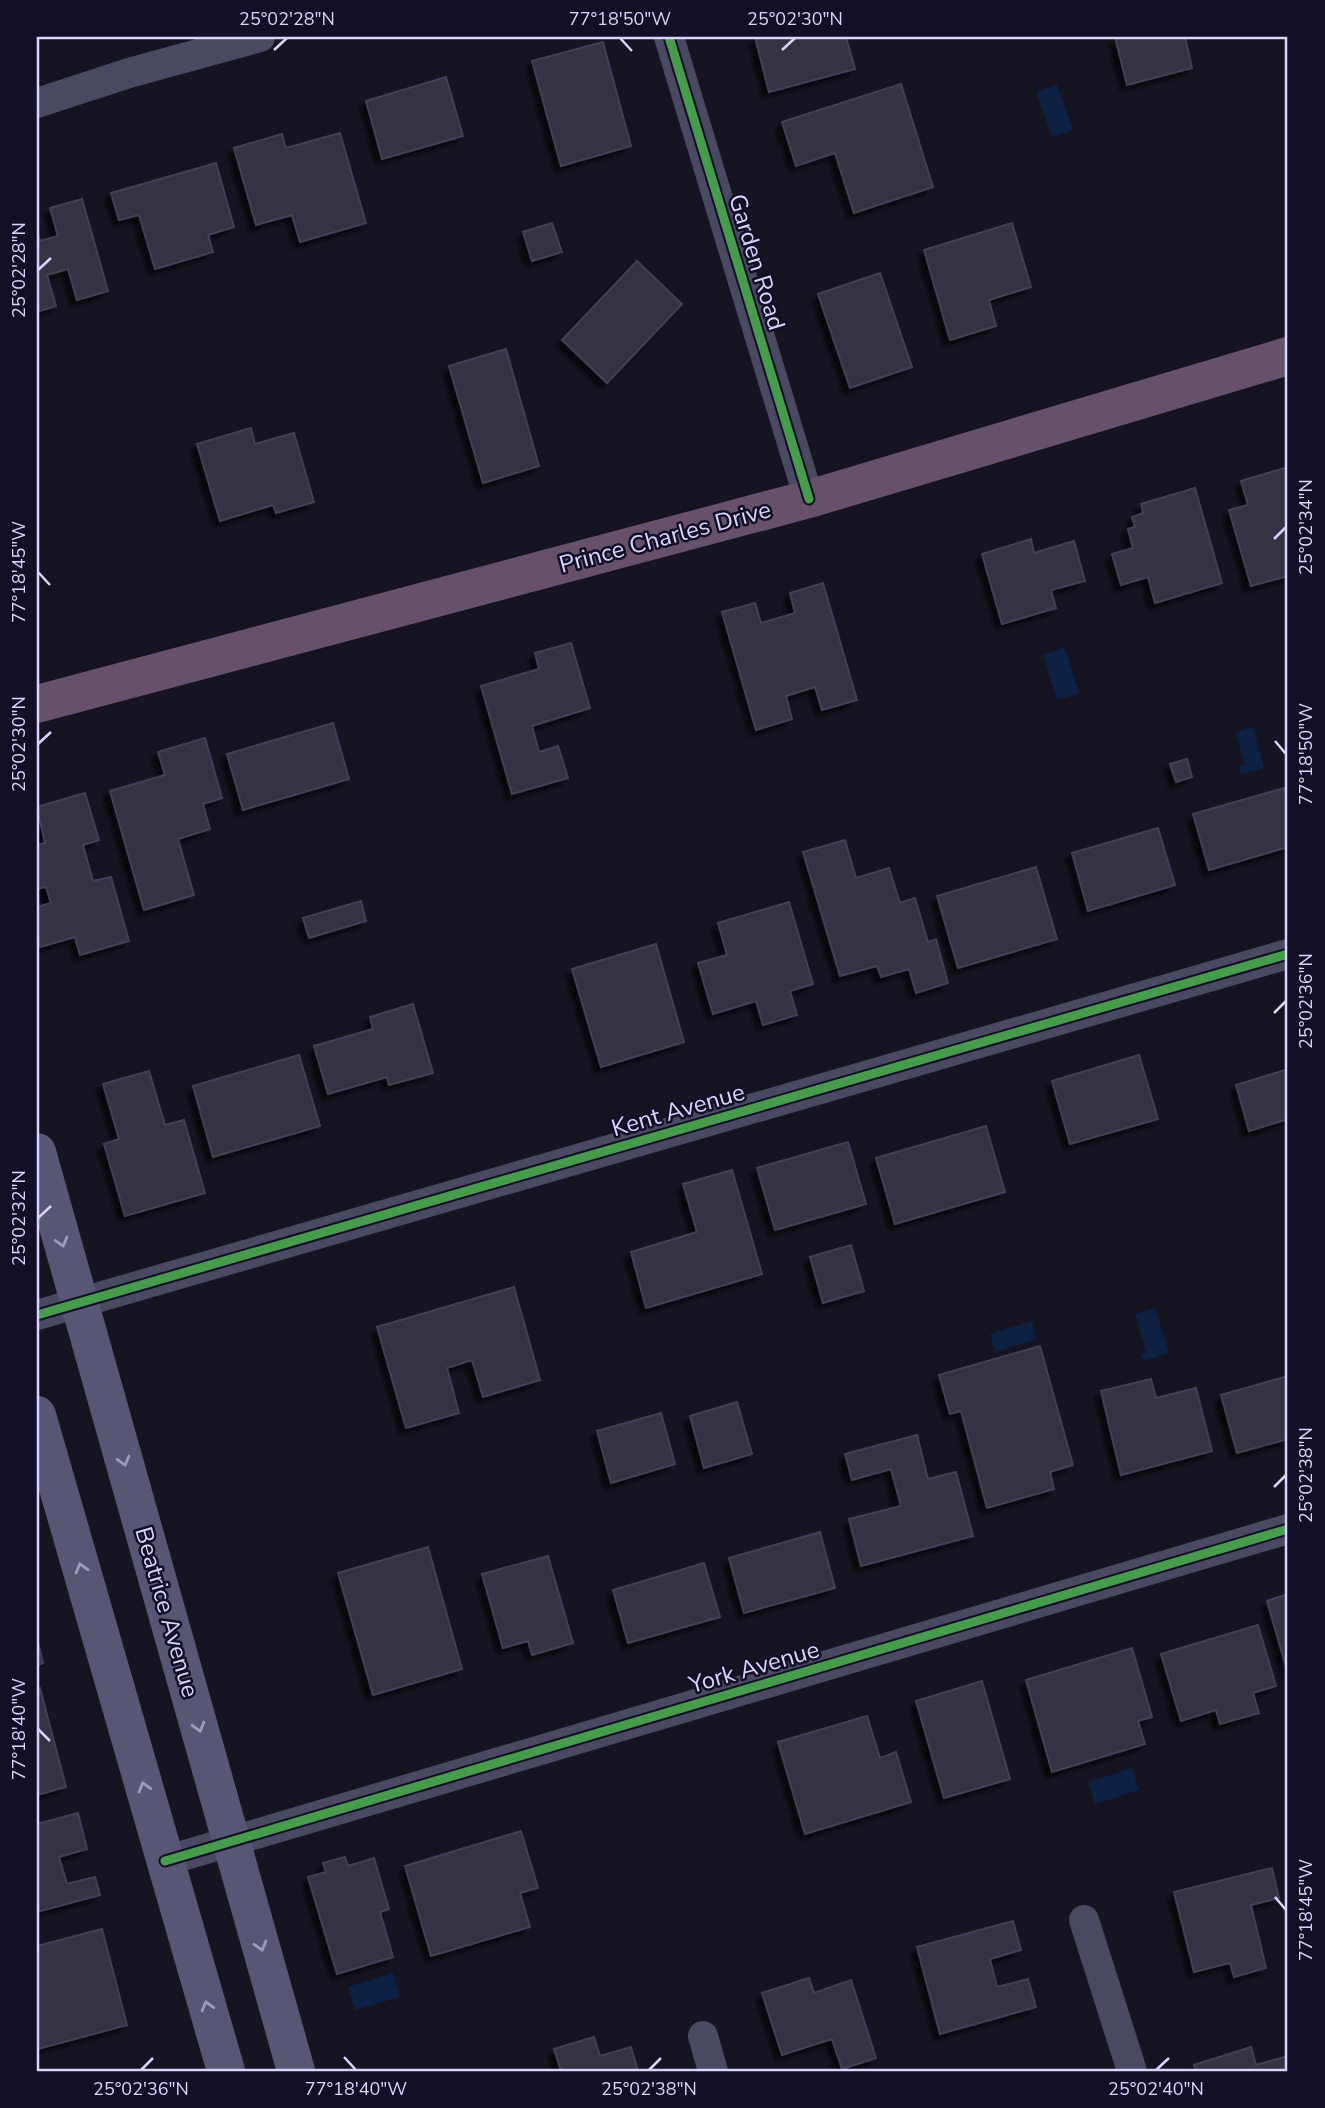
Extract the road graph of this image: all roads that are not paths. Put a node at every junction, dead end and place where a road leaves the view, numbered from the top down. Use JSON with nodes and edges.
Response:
{"nodes":[{"id":1,"x":260,"y":37,"type":"edge"},
{"id":2,"x":669,"y":37,"type":"edge"},
{"id":3,"x":37,"y":103,"type":"edge"},
{"id":4,"x":1288,"y":356,"type":"edge"},
{"id":5,"x":809,"y":499,"type":"junction"},
{"id":6,"x":37,"y":704,"type":"edge"},
{"id":7,"x":1288,"y":954,"type":"edge"},
{"id":8,"x":37,"y":1152,"type":"edge"},
{"id":9,"x":79,"y":1303,"type":"junction"},
{"id":10,"x":37,"y":1315,"type":"edge"},
{"id":11,"x":37,"y":1415,"type":"edge"},
{"id":12,"x":1288,"y":1529,"type":"edge"},
{"id":13,"x":231,"y":1841,"type":"junction"},
{"id":14,"x":165,"y":1861,"type":"junction"},
{"id":15,"x":1084,"y":1920,"type":"dead end"},
{"id":16,"x":704,"y":2036,"type":"dead end"},
{"id":17,"x":226,"y":2071,"type":"edge"},
{"id":18,"x":296,"y":2071,"type":"edge"},
{"id":19,"x":713,"y":2071,"type":"edge"},
{"id":20,"x":1132,"y":2071,"type":"edge"}],
"edges":[{"from":1,"to":3,"type":"street"},
{"from":2,"to":5,"type":"street","name":"Garden Road"},
{"from":4,"to":5,"type":"highway","name":"Prince Charles Drive"},
{"from":5,"to":6,"type":"highway","name":"Prince Charles Drive"},
{"from":7,"to":9,"type":"street","name":"Kent Avenue"},
{"from":8,"to":9,"type":"street","name":"Beatrice Avenue","one_way":true},
{"from":9,"to":10,"type":"street","name":"Kent Avenue"},
{"from":9,"to":13,"type":"street","name":"Beatrice Avenue","one_way":true},
{"from":14,"to":11,"type":"street","one_way":true},
{"from":12,"to":13,"type":"street","name":"York Avenue"},
{"from":13,"to":14,"type":"street","name":"York Avenue"},
{"from":13,"to":18,"type":"street","name":"Beatrice Avenue","one_way":true},
{"from":17,"to":14,"type":"street","one_way":true},
{"from":15,"to":20,"type":"street"},
{"from":16,"to":19,"type":"street"}]}
